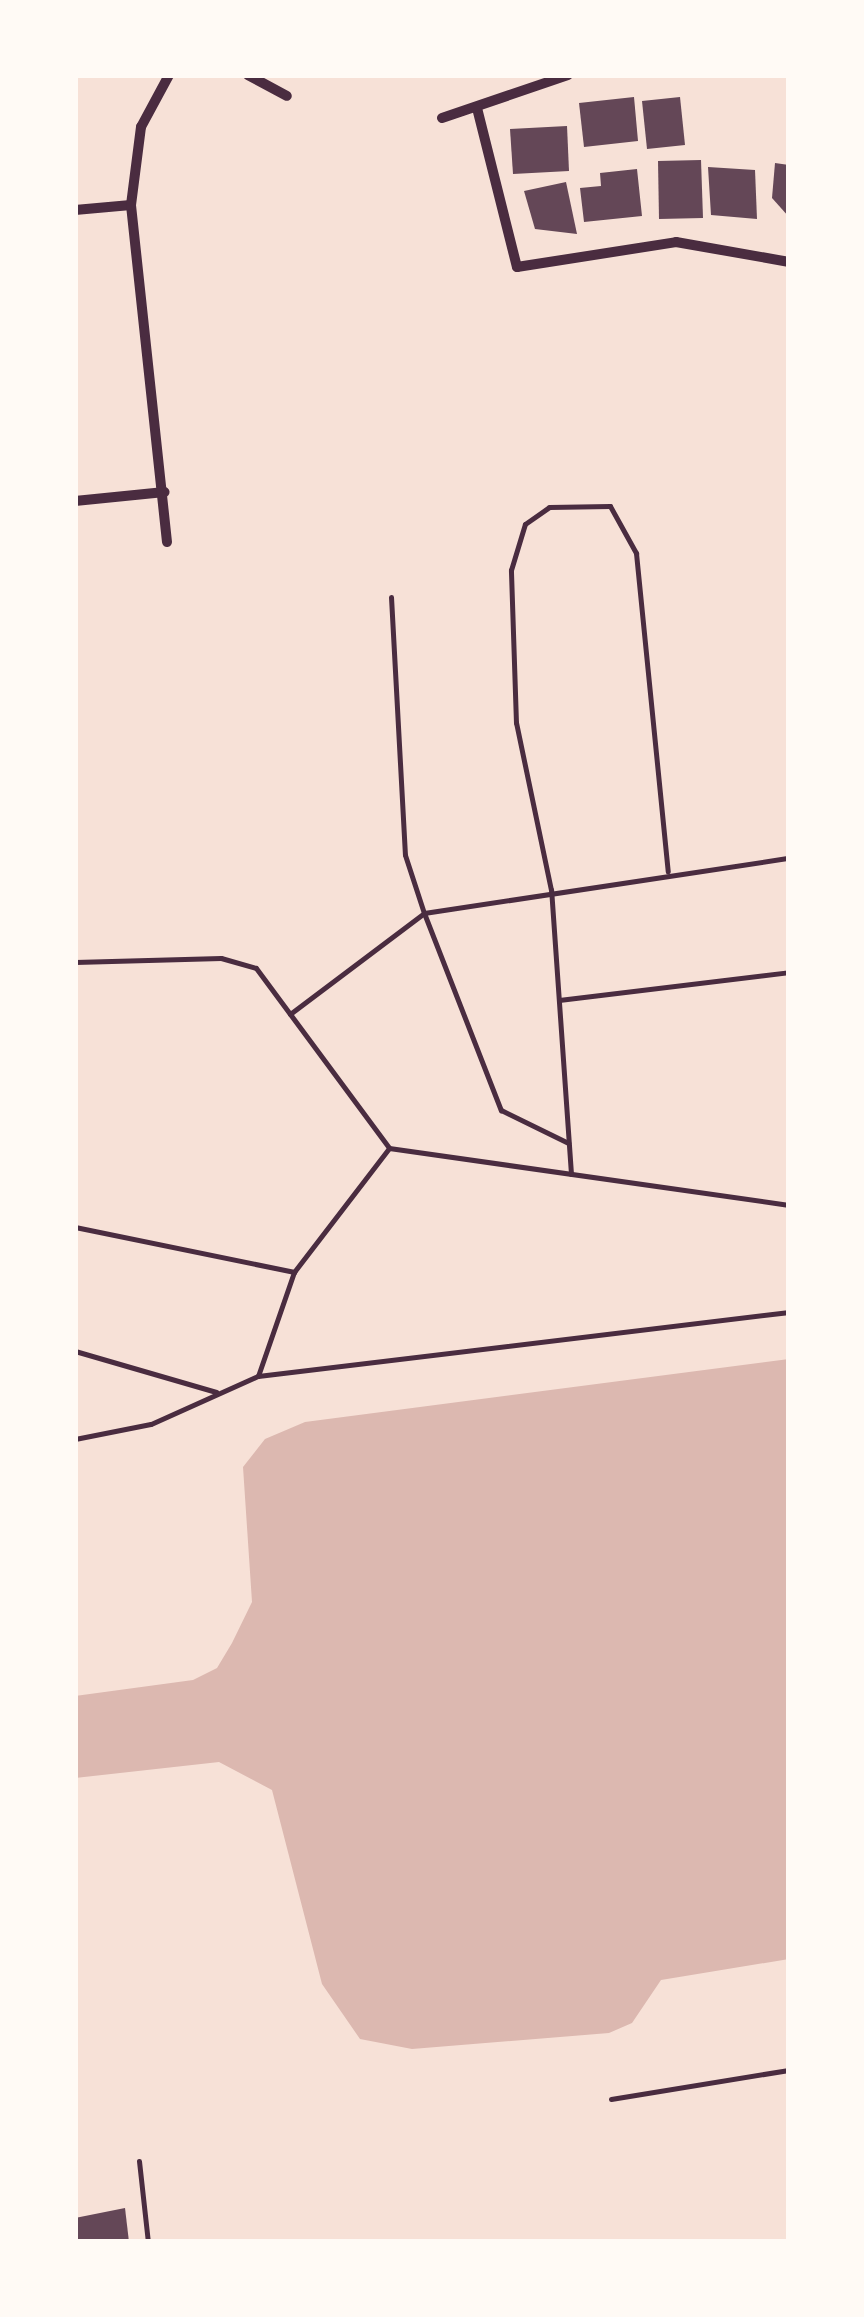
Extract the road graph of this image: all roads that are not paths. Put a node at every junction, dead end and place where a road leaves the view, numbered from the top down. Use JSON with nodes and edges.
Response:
{"nodes":[{"id":1,"x":169,"y":75,"type":"edge"},
{"id":2,"x":248,"y":75,"type":"edge"},
{"id":3,"x":568,"y":75,"type":"edge"},
{"id":4,"x":287,"y":96,"type":"dead end"},
{"id":5,"x":478,"y":108,"type":"junction"},
{"id":6,"x":442,"y":118,"type":"dead end"},
{"id":7,"x":131,"y":204,"type":"junction"},
{"id":8,"x":75,"y":210,"type":"edge"},
{"id":9,"x":789,"y":262,"type":"edge"},
{"id":10,"x":166,"y":492,"type":"junction"},
{"id":11,"x":75,"y":501,"type":"edge"},
{"id":12,"x":167,"y":542,"type":"dead end"},
{"id":13,"x":391,"y":597,"type":"dead end"},
{"id":14,"x":789,"y":858,"type":"edge"},
{"id":15,"x":668,"y":872,"type":"junction"},
{"id":16,"x":551,"y":890,"type":"junction"},
{"id":17,"x":424,"y":912,"type":"junction"},
{"id":18,"x":75,"y":962,"type":"edge"},
{"id":19,"x":789,"y":972,"type":"edge"},
{"id":20,"x":558,"y":1000,"type":"junction"},
{"id":21,"x":290,"y":1014,"type":"junction"},
{"id":22,"x":568,"y":1143,"type":"junction"},
{"id":23,"x":389,"y":1148,"type":"junction"},
{"id":24,"x":570,"y":1174,"type":"junction"},
{"id":25,"x":789,"y":1206,"type":"edge"},
{"id":26,"x":75,"y":1227,"type":"edge"},
{"id":27,"x":294,"y":1272,"type":"junction"},
{"id":28,"x":789,"y":1312,"type":"edge"},
{"id":29,"x":75,"y":1351,"type":"edge"},
{"id":30,"x":258,"y":1376,"type":"junction"},
{"id":31,"x":219,"y":1393,"type":"junction"},
{"id":32,"x":75,"y":1439,"type":"edge"},
{"id":33,"x":789,"y":2070,"type":"edge"},
{"id":34,"x":611,"y":2099,"type":"dead end"},
{"id":35,"x":139,"y":2161,"type":"dead end"},
{"id":36,"x":148,"y":2242,"type":"edge"}],
"edges":[{"from":1,"to":7,"type":"street"},
{"from":2,"to":4,"type":"street"},
{"from":3,"to":5,"type":"street"},
{"from":5,"to":6,"type":"street"},
{"from":5,"to":9,"type":"street"},
{"from":7,"to":8,"type":"street"},
{"from":7,"to":10,"type":"street"},
{"from":10,"to":11,"type":"street"},
{"from":10,"to":12,"type":"street"},
{"from":13,"to":17,"type":"lane"},
{"from":14,"to":15,"type":"lane"},
{"from":15,"to":16,"type":"lane"},
{"from":15,"to":16,"type":"lane"},
{"from":16,"to":17,"type":"lane"},
{"from":16,"to":20,"type":"lane"},
{"from":17,"to":21,"type":"lane"},
{"from":17,"to":22,"type":"lane"},
{"from":18,"to":21,"type":"lane"},
{"from":19,"to":20,"type":"lane"},
{"from":20,"to":22,"type":"lane"},
{"from":21,"to":23,"type":"lane"},
{"from":22,"to":24,"type":"lane"},
{"from":23,"to":24,"type":"lane"},
{"from":23,"to":27,"type":"lane"},
{"from":24,"to":25,"type":"lane"},
{"from":26,"to":27,"type":"lane"},
{"from":27,"to":30,"type":"lane"},
{"from":28,"to":30,"type":"lane"},
{"from":29,"to":31,"type":"lane"},
{"from":30,"to":31,"type":"lane"},
{"from":31,"to":32,"type":"lane"},
{"from":33,"to":34,"type":"lane"},
{"from":35,"to":36,"type":"lane"}]}
